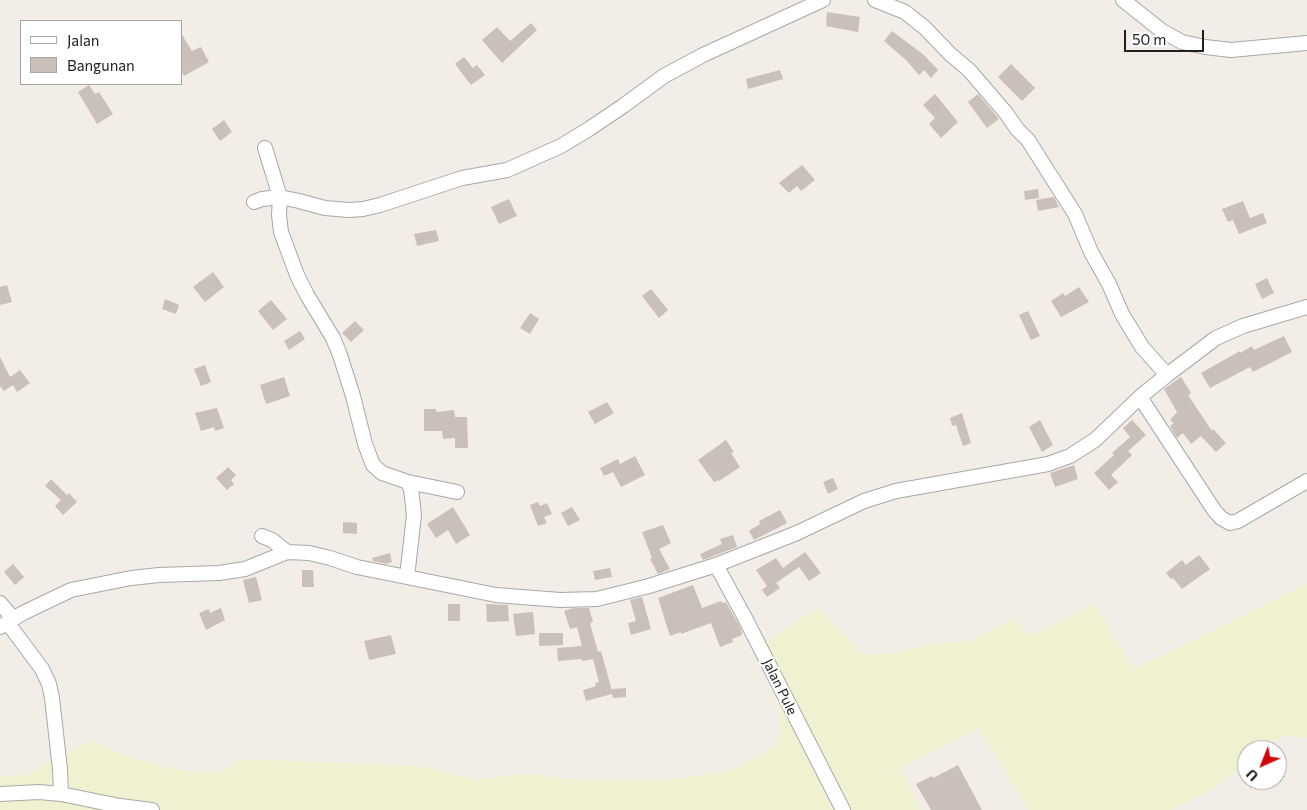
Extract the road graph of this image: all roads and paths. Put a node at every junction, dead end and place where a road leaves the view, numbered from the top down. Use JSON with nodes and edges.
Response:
{"nodes":[{"id":1,"x":823,"y":0,"type":"edge"},
{"id":2,"x":875,"y":0,"type":"edge"},
{"id":3,"x":1123,"y":0,"type":"edge"},
{"id":4,"x":1307,"y":43,"type":"edge"},
{"id":5,"x":265,"y":148,"type":"dead end"},
{"id":6,"x":280,"y":198,"type":"junction"},
{"id":7,"x":254,"y":202,"type":"dead end"},
{"id":8,"x":1307,"y":307,"type":"edge"},
{"id":9,"x":1166,"y":375,"type":"junction"},
{"id":10,"x":1140,"y":397,"type":"junction"},
{"id":11,"x":1307,"y":481,"type":"edge"},
{"id":12,"x":408,"y":482,"type":"junction"},
{"id":13,"x":457,"y":492,"type":"dead end"},
{"id":14,"x":262,"y":536,"type":"dead end"},
{"id":15,"x":287,"y":552,"type":"junction"},
{"id":16,"x":716,"y":565,"type":"junction"},
{"id":17,"x":407,"y":577,"type":"junction"},
{"id":18,"x":0,"y":603,"type":"edge"},
{"id":19,"x":6,"y":622,"type":"edge"},
{"id":20,"x":0,"y":794,"type":"edge"},
{"id":21,"x":61,"y":794,"type":"junction"},
{"id":22,"x":838,"y":809,"type":"edge"},
{"id":23,"x":152,"y":810,"type":"edge"}],
"edges":[{"from":1,"to":6,"type":"street"},
{"from":2,"to":9,"type":"street"},
{"from":3,"to":4,"type":"street"},
{"from":5,"to":6,"type":"street"},
{"from":6,"to":7,"type":"street"},
{"from":6,"to":12,"type":"street"},
{"from":8,"to":9,"type":"street"},
{"from":9,"to":10,"type":"street"},
{"from":10,"to":11,"type":"street"},
{"from":10,"to":16,"type":"street"},
{"from":12,"to":13,"type":"street"},
{"from":12,"to":17,"type":"street"},
{"from":14,"to":15,"type":"street"},
{"from":15,"to":17,"type":"street"},
{"from":15,"to":19,"type":"street"},
{"from":16,"to":17,"type":"street"},
{"from":16,"to":22,"type":"street","name":"Jalan Pule"},
{"from":18,"to":19,"type":"street"},
{"from":19,"to":21,"type":"street"},
{"from":20,"to":21,"type":"street"},
{"from":21,"to":23,"type":"street"}]}
